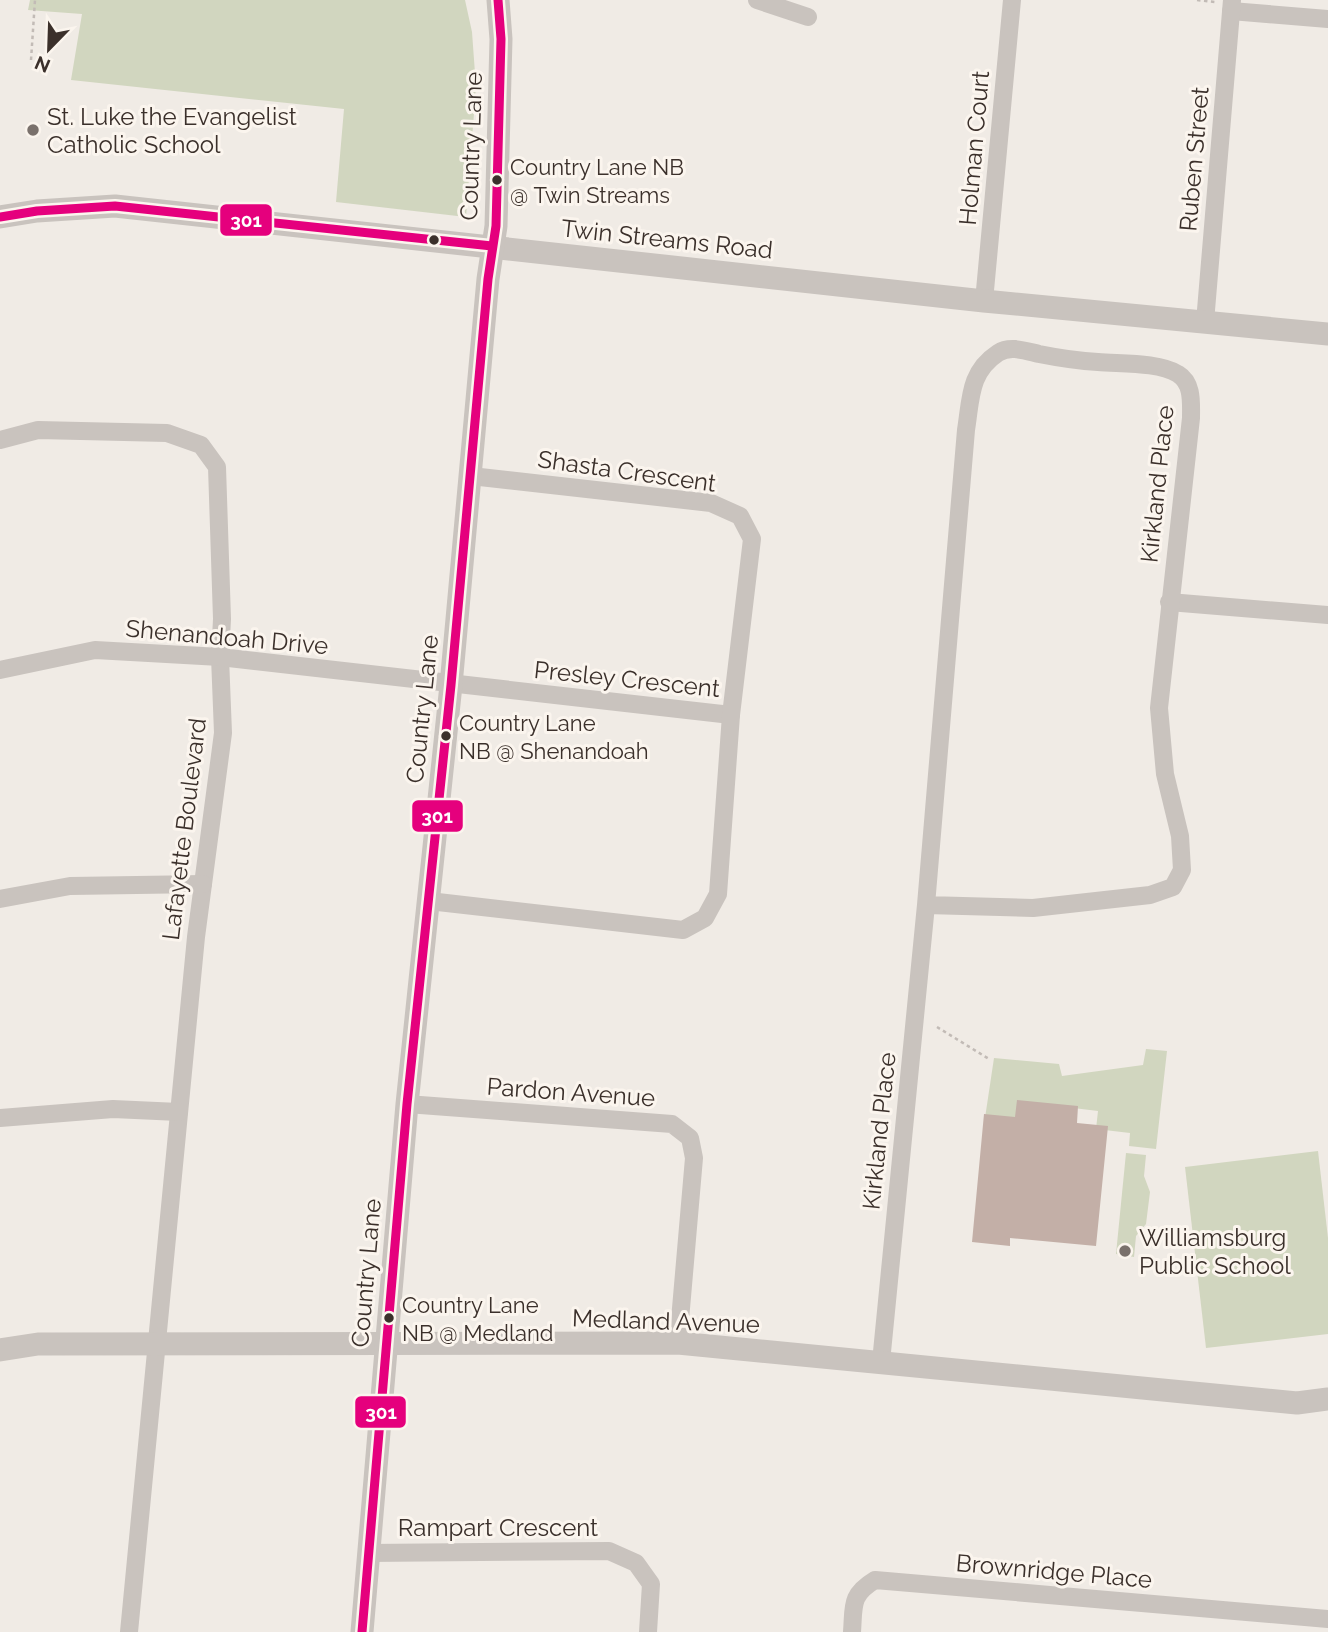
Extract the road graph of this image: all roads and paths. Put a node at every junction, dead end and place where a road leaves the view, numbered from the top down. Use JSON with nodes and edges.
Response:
{"nodes":[{"id":1,"x":35,"y":0,"type":"edge"},
{"id":2,"x":498,"y":0,"type":"edge"},
{"id":3,"x":757,"y":0,"type":"edge"},
{"id":4,"x":1012,"y":0,"type":"edge"},
{"id":5,"x":1231,"y":6,"type":"edge"},
{"id":6,"x":808,"y":17,"type":"dead end"},
{"id":7,"x":1328,"y":19,"type":"edge"},
{"id":8,"x":31,"y":60,"type":"dead end"},
{"id":9,"x":0,"y":217,"type":"edge"},
{"id":10,"x":492,"y":246,"type":"junction"},
{"id":11,"x":984,"y":301,"type":"junction"},
{"id":12,"x":1205,"y":323,"type":"junction"},
{"id":13,"x":1328,"y":334,"type":"edge"},
{"id":14,"x":0,"y":440,"type":"edge"},
{"id":15,"x":471,"y":476,"type":"junction"},
{"id":16,"x":1169,"y":602,"type":"junction"},
{"id":17,"x":1328,"y":615,"type":"edge"},
{"id":18,"x":220,"y":657,"type":"junction"},
{"id":19,"x":0,"y":670,"type":"edge"},
{"id":20,"x":451,"y":685,"type":"junction"},
{"id":21,"x":731,"y":715,"type":"junction"},
{"id":22,"x":202,"y":884,"type":"junction"},
{"id":23,"x":0,"y":899,"type":"edge"},
{"id":24,"x":429,"y":901,"type":"junction"},
{"id":25,"x":926,"y":905,"type":"junction"},
{"id":26,"x":937,"y":1027,"type":"dead end"},
{"id":27,"x":989,"y":1059,"type":"dead end"},
{"id":28,"x":407,"y":1104,"type":"junction"},
{"id":29,"x":179,"y":1112,"type":"junction"},
{"id":30,"x":0,"y":1118,"type":"edge"},
{"id":31,"x":385,"y":1342,"type":"junction"},
{"id":32,"x":678,"y":1343,"type":"junction"},
{"id":33,"x":156,"y":1344,"type":"junction"},
{"id":34,"x":0,"y":1350,"type":"edge"},
{"id":35,"x":881,"y":1362,"type":"junction"},
{"id":36,"x":1328,"y":1399,"type":"edge"},
{"id":37,"x":367,"y":1553,"type":"junction"},
{"id":38,"x":1328,"y":1619,"type":"edge"},
{"id":39,"x":1290,"y":1624,"type":"edge"},
{"id":40,"x":129,"y":1632,"type":"edge"},
{"id":41,"x":362,"y":1632,"type":"edge"},
{"id":42,"x":648,"y":1632,"type":"edge"},
{"id":43,"x":852,"y":1632,"type":"edge"}],
"edges":[{"from":1,"to":8,"type":"path"},
{"from":2,"to":10,"type":"street","name":"Country Lane"},
{"from":3,"to":6,"type":"street"},
{"from":4,"to":11,"type":"street","name":"Holman Court"},
{"from":5,"to":7,"type":"street"},
{"from":5,"to":12,"type":"street","name":"Ruben Street"},
{"from":9,"to":10,"type":"street","name":"Twin Streams Road"},
{"from":10,"to":11,"type":"street","name":"Twin Streams Road"},
{"from":10,"to":15,"type":"street","name":"Country Lane"},
{"from":11,"to":12,"type":"street","name":"Twin Streams Road"},
{"from":12,"to":13,"type":"street","name":"Twin Streams Road"},
{"from":14,"to":18,"type":"street","name":"Lafayette Boulevard"},
{"from":15,"to":20,"type":"street","name":"Country Lane"},
{"from":15,"to":21,"type":"street","name":"Shasta Crescent"},
{"from":16,"to":17,"type":"street"},
{"from":16,"to":25,"type":"street","name":"Kirkland Place"},
{"from":16,"to":25,"type":"street","name":"Kirkland Place"},
{"from":18,"to":19,"type":"street","name":"Shenandoah Drive"},
{"from":18,"to":20,"type":"street","name":"Shenandoah Drive"},
{"from":18,"to":22,"type":"street","name":"Lafayette Boulevard"},
{"from":20,"to":21,"type":"street","name":"Presley Crescent"},
{"from":20,"to":24,"type":"street","name":"Country Lane"},
{"from":21,"to":24,"type":"street","name":"Presley Crescent"},
{"from":22,"to":23,"type":"street"},
{"from":22,"to":29,"type":"street","name":"Lafayette Boulevard"},
{"from":24,"to":28,"type":"street","name":"Country Lane"},
{"from":25,"to":35,"type":"street","name":"Kirkland Place"},
{"from":26,"to":27,"type":"path"},
{"from":28,"to":31,"type":"street","name":"Country Lane"},
{"from":28,"to":32,"type":"street","name":"Pardon Avenue"},
{"from":29,"to":30,"type":"street"},
{"from":29,"to":33,"type":"street","name":"Lafayette Boulevard"},
{"from":31,"to":32,"type":"street","name":"Medland Avenue"},
{"from":31,"to":33,"type":"street","name":"Medland Avenue"},
{"from":31,"to":37,"type":"street","name":"Country Lane"},
{"from":32,"to":35,"type":"street","name":"Medland Avenue"},
{"from":33,"to":34,"type":"street","name":"Medland Avenue"},
{"from":33,"to":40,"type":"street","name":"Lafayette Boulevard"},
{"from":35,"to":36,"type":"street","name":"Medland Avenue"},
{"from":37,"to":41,"type":"street","name":"Country Lane"},
{"from":37,"to":42,"type":"street","name":"Rampart Crescent"},
{"from":38,"to":39,"type":"street","name":"Brownridge Place"},
{"from":39,"to":43,"type":"street","name":"Brownridge Place"}]}
